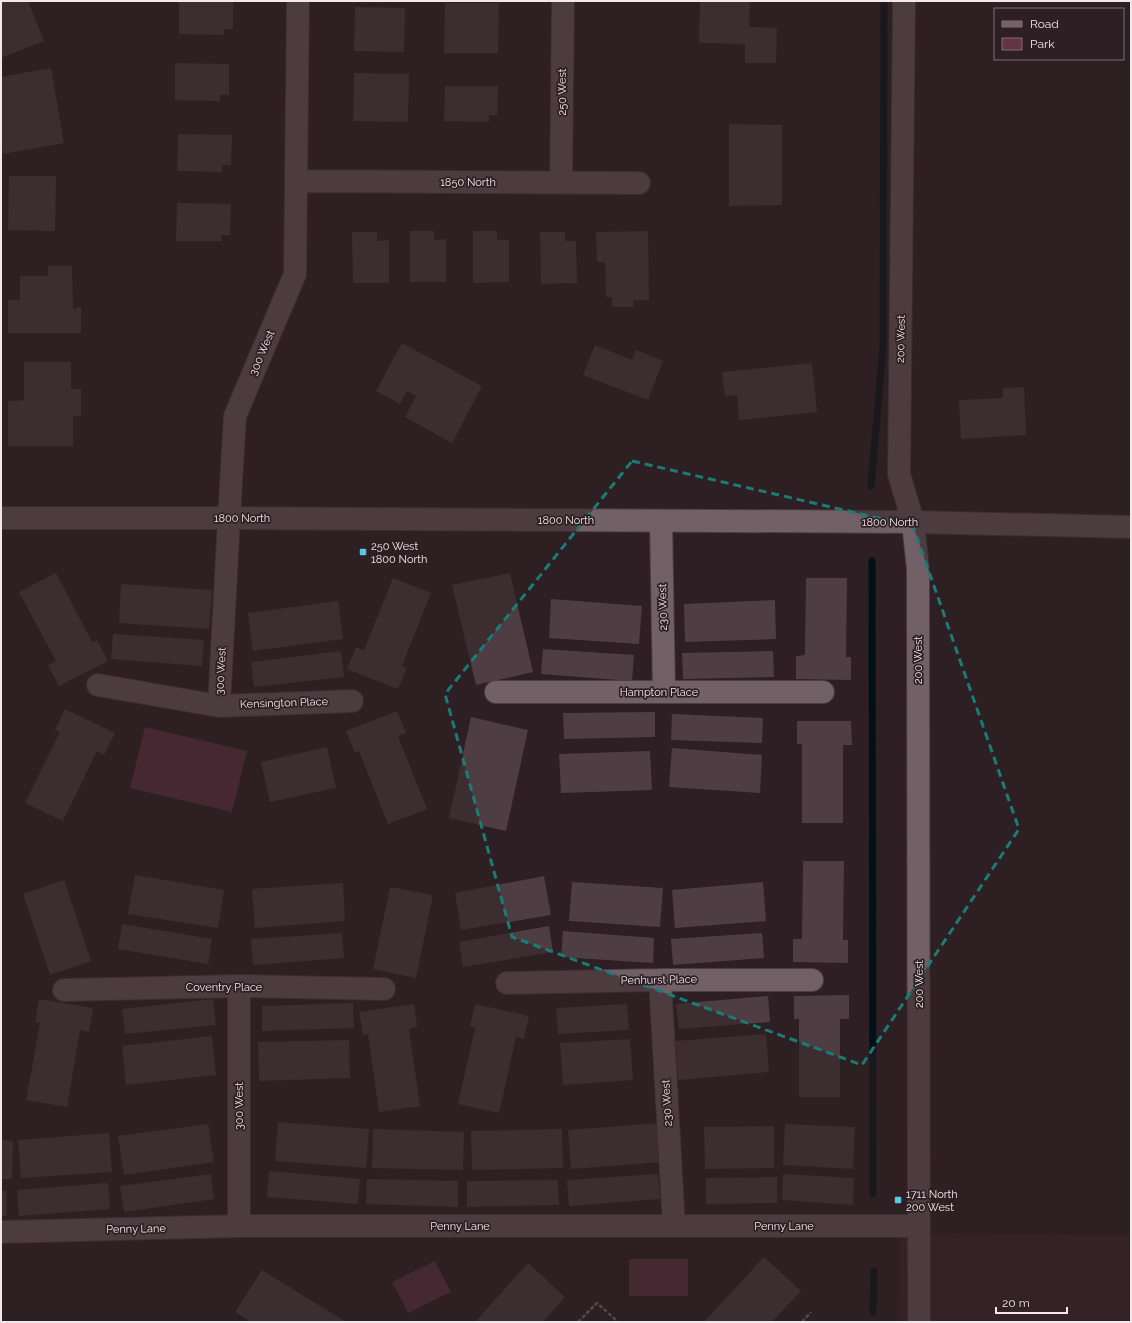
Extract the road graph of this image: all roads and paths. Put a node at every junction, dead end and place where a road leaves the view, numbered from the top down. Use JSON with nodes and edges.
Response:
{"nodes":[{"id":1,"x":298,"y":1,"type":"edge"},
{"id":2,"x":562,"y":1,"type":"edge"},
{"id":3,"x":904,"y":1,"type":"edge"},
{"id":4,"x":297,"y":181,"type":"junction"},
{"id":5,"x":561,"y":183,"type":"junction"},
{"id":6,"x":639,"y":183,"type":"dead end"},
{"id":7,"x":1,"y":518,"type":"edge"},
{"id":8,"x":228,"y":518,"type":"junction"},
{"id":9,"x":661,"y":521,"type":"junction"},
{"id":10,"x":913,"y":522,"type":"junction"},
{"id":11,"x":1131,"y":527,"type":"edge"},
{"id":12,"x":98,"y":685,"type":"dead end"},
{"id":13,"x":496,"y":692,"type":"dead end"},
{"id":14,"x":664,"y":692,"type":"junction"},
{"id":15,"x":823,"y":692,"type":"dead end"},
{"id":16,"x":352,"y":701,"type":"dead end"},
{"id":17,"x":219,"y":706,"type":"junction"},
{"id":18,"x":660,"y":980,"type":"junction"},
{"id":19,"x":812,"y":980,"type":"dead end"},
{"id":20,"x":507,"y":983,"type":"dead end"},
{"id":21,"x":239,"y":986,"type":"junction"},
{"id":22,"x":384,"y":989,"type":"dead end"},
{"id":23,"x":64,"y":990,"type":"dead end"},
{"id":24,"x":238,"y":1226,"type":"junction"},
{"id":25,"x":674,"y":1226,"type":"junction"},
{"id":26,"x":919,"y":1226,"type":"junction"},
{"id":27,"x":1,"y":1232,"type":"edge"},
{"id":28,"x":811,"y":1312,"type":"dead end"},
{"id":29,"x":578,"y":1322,"type":"edge"},
{"id":30,"x":618,"y":1322,"type":"edge"},
{"id":31,"x":802,"y":1322,"type":"edge"},
{"id":32,"x":919,"y":1322,"type":"edge"}],
"edges":[{"from":1,"to":4,"type":"street","name":"300 West"},
{"from":2,"to":5,"type":"street","name":"250 West"},
{"from":3,"to":10,"type":"street","name":"200 West"},
{"from":4,"to":5,"type":"street","name":"1850 North"},
{"from":4,"to":8,"type":"street","name":"300 West"},
{"from":5,"to":6,"type":"street","name":"1850 North"},
{"from":7,"to":8,"type":"street","name":"1800 North"},
{"from":8,"to":9,"type":"street","name":"1800 North"},
{"from":8,"to":17,"type":"street","name":"300 West"},
{"from":9,"to":10,"type":"street","name":"1800 North"},
{"from":9,"to":14,"type":"street","name":"230 West"},
{"from":10,"to":11,"type":"street","name":"1800 North"},
{"from":10,"to":26,"type":"street","name":"200 West"},
{"from":12,"to":17,"type":"street","name":"Kensington Place"},
{"from":13,"to":14,"type":"street","name":"Hampton Place"},
{"from":14,"to":15,"type":"street","name":"Hampton Place"},
{"from":16,"to":17,"type":"street","name":"Kensington Place"},
{"from":18,"to":19,"type":"street","name":"Penhurst Place"},
{"from":18,"to":20,"type":"street","name":"Penhurst Place"},
{"from":18,"to":25,"type":"street","name":"230 West"},
{"from":21,"to":22,"type":"street","name":"Coventry Place"},
{"from":21,"to":23,"type":"street","name":"Coventry Place"},
{"from":21,"to":24,"type":"street","name":"300 West"},
{"from":24,"to":25,"type":"street","name":"Penny Lane"},
{"from":24,"to":27,"type":"street","name":"Penny Lane"},
{"from":25,"to":26,"type":"street","name":"Penny Lane"},
{"from":26,"to":32,"type":"street","name":"200 West"},
{"from":28,"to":31,"type":"path"},
{"from":29,"to":30,"type":"path"}]}
